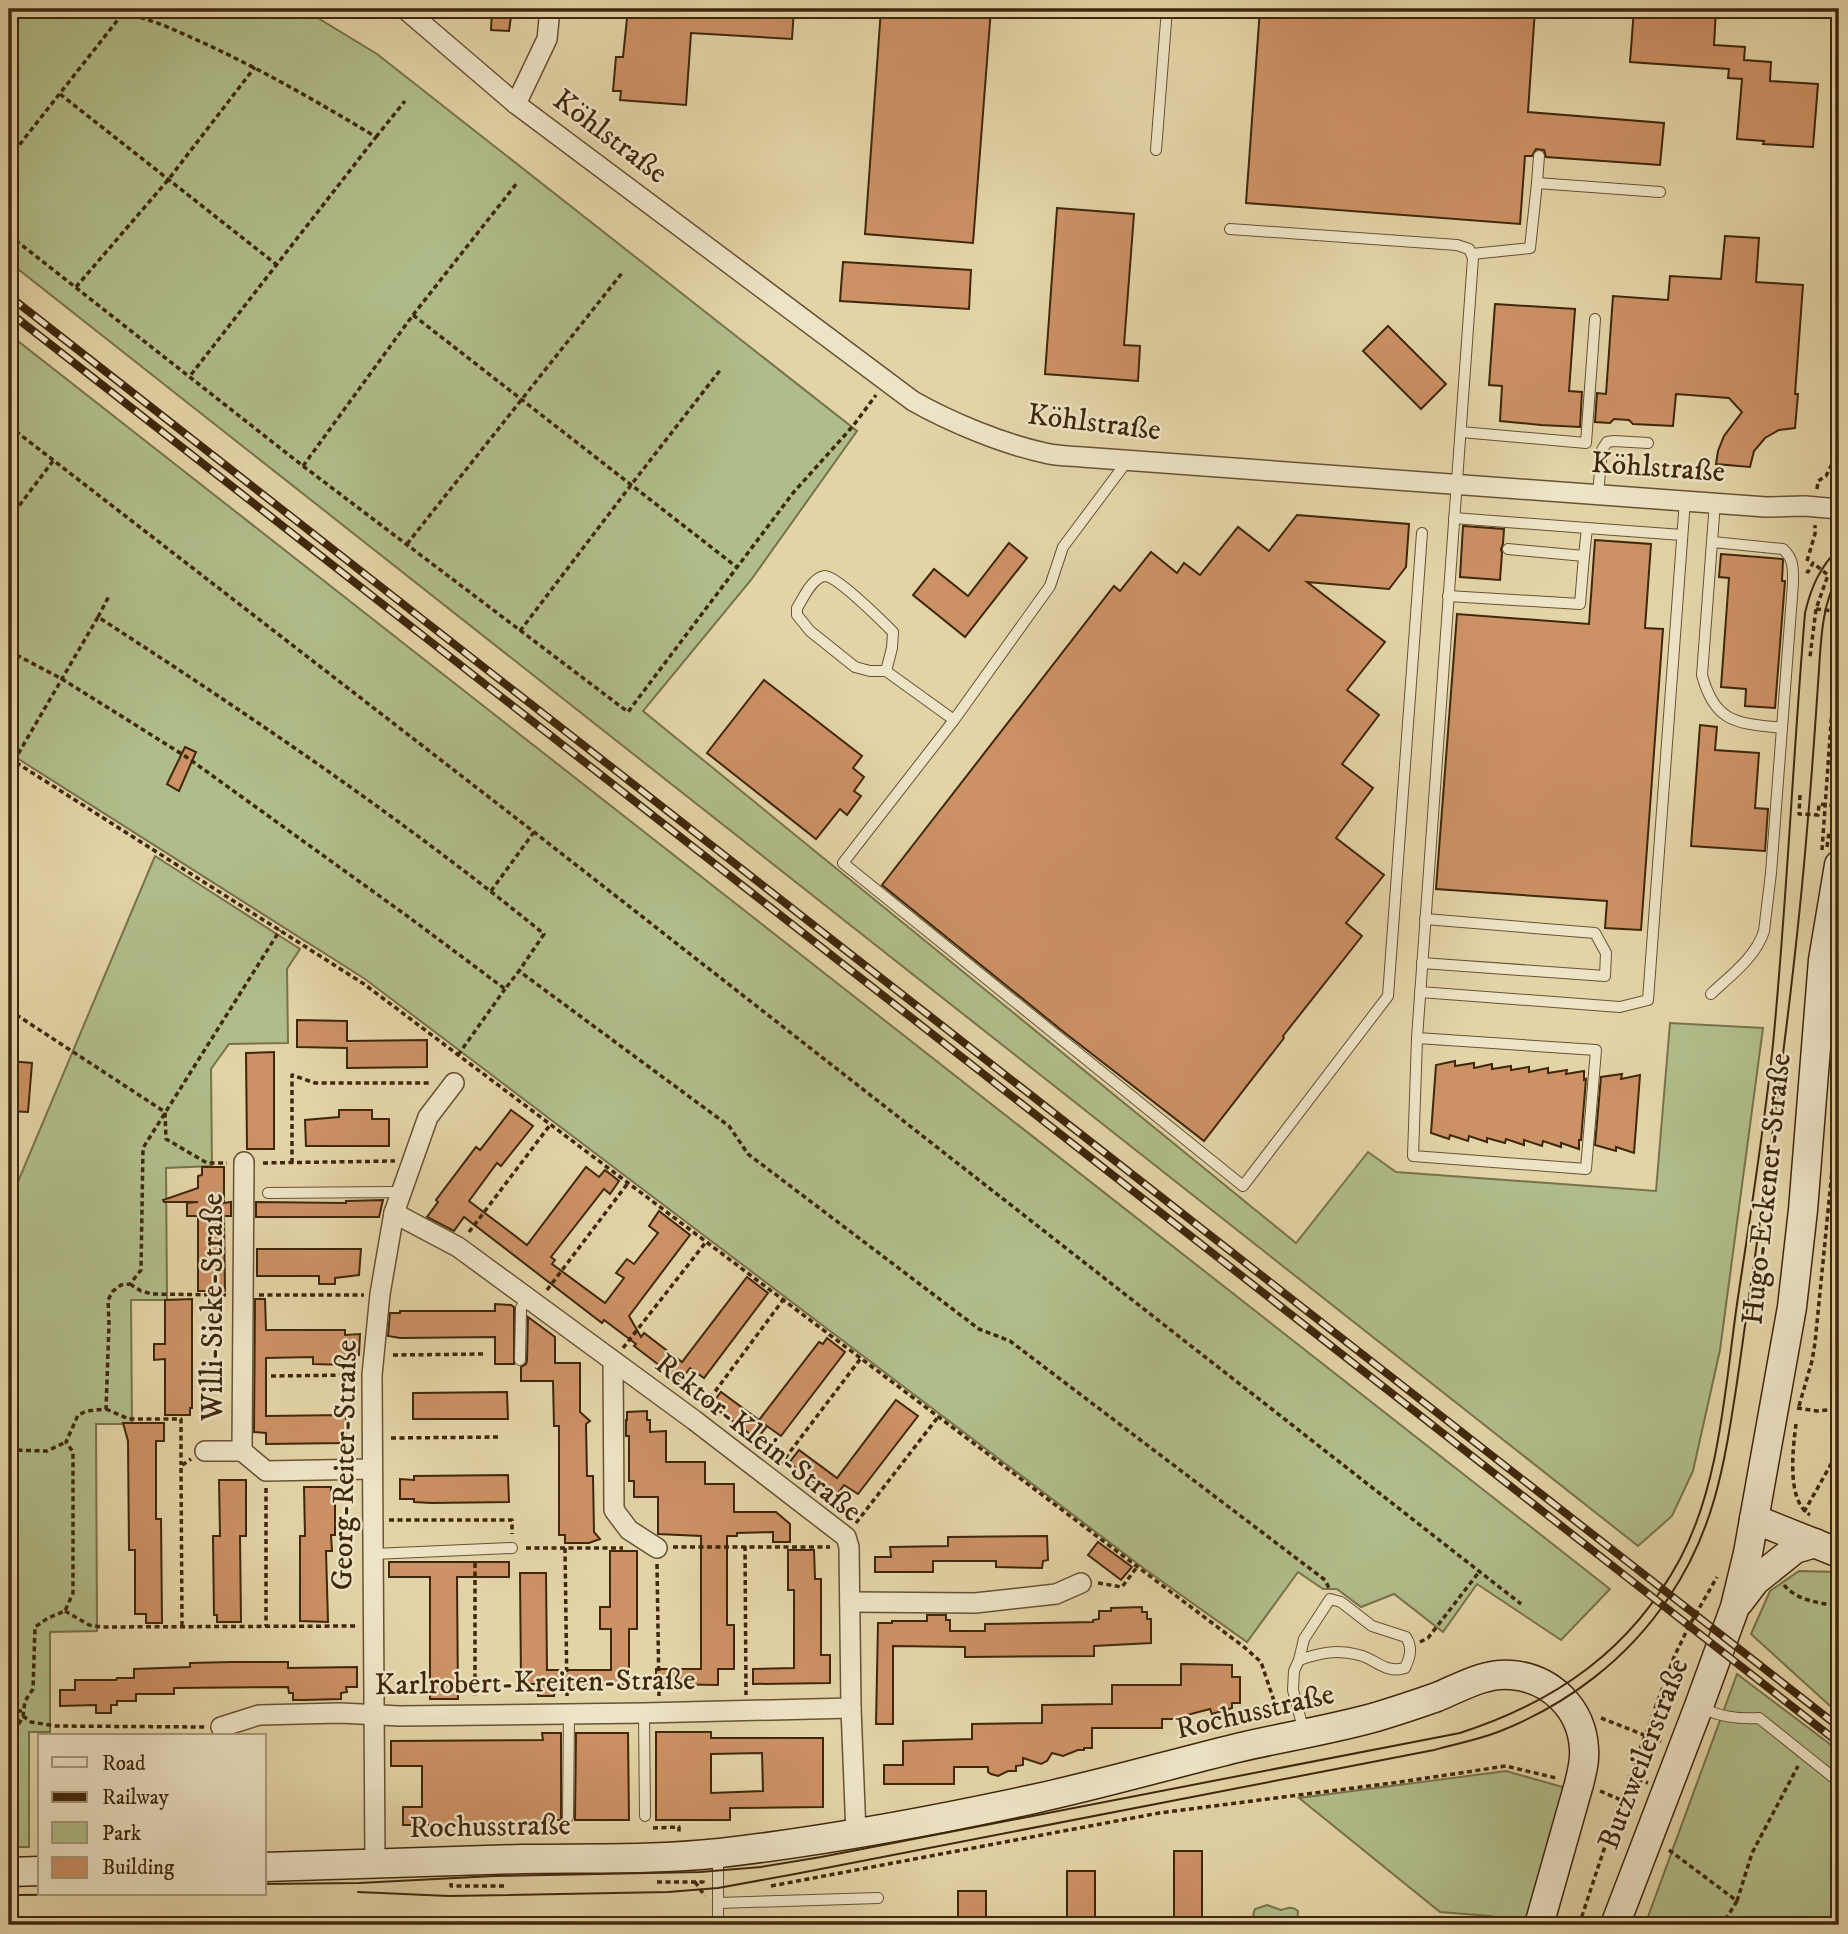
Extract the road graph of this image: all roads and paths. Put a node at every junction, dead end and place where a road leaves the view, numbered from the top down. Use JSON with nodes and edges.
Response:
{"nodes":[{"id":1,"x":116,"y":9,"type":"edge"},
{"id":2,"x":405,"y":9,"type":"edge"},
{"id":3,"x":550,"y":9,"type":"edge"},
{"id":4,"x":1167,"y":9,"type":"edge"},
{"id":5,"x":124,"y":12,"type":"junction"},
{"id":6,"x":255,"y":67,"type":"junction"},
{"id":7,"x":60,"y":94,"type":"junction"},
{"id":8,"x":405,"y":101,"type":"dead end"},
{"id":9,"x":516,"y":104,"type":"junction"},
{"id":10,"x":376,"y":136,"type":"junction"},
{"id":11,"x":1156,"y":150,"type":"dead end"},
{"id":12,"x":1539,"y":156,"type":"dead end"},
{"id":13,"x":9,"y":158,"type":"edge"},
{"id":14,"x":168,"y":180,"type":"junction"},
{"id":15,"x":517,"y":183,"type":"dead end"},
{"id":16,"x":1537,"y":183,"type":"junction"},
{"id":17,"x":1660,"y":192,"type":"dead end"},
{"id":18,"x":1230,"y":229,"type":"dead end"},
{"id":19,"x":9,"y":235,"type":"edge"},
{"id":20,"x":1472,"y":254,"type":"junction"},
{"id":21,"x":277,"y":265,"type":"junction"},
{"id":22,"x":622,"y":273,"type":"dead end"},
{"id":23,"x":76,"y":287,"type":"junction"},
{"id":24,"x":413,"y":315,"type":"junction"},
{"id":25,"x":1595,"y":319,"type":"dead end"},
{"id":26,"x":721,"y":369,"type":"dead end"},
{"id":27,"x":190,"y":376,"type":"junction"},
{"id":28,"x":885,"y":381,"type":"junction"},
{"id":29,"x":1839,"y":392,"type":"edge"},
{"id":30,"x":522,"y":399,"type":"junction"},
{"id":31,"x":9,"y":426,"type":"edge"},
{"id":32,"x":1461,"y":432,"type":"junction"},
{"id":33,"x":1837,"y":440,"type":"edge"},
{"id":34,"x":1648,"y":443,"type":"dead end"},
{"id":35,"x":1128,"y":460,"type":"junction"},
{"id":36,"x":53,"y":461,"type":"junction"},
{"id":37,"x":303,"y":466,"type":"junction"},
{"id":38,"x":1456,"y":483,"type":"junction"},
{"id":39,"x":631,"y":485,"type":"junction"},
{"id":40,"x":1598,"y":494,"type":"junction"},
{"id":41,"x":1685,"y":500,"type":"junction"},
{"id":42,"x":1715,"y":502,"type":"junction"},
{"id":43,"x":1833,"y":506,"type":"edge"},
{"id":44,"x":1454,"y":518,"type":"junction"},
{"id":45,"x":9,"y":519,"type":"edge"},
{"id":46,"x":1587,"y":528,"type":"junction"},
{"id":47,"x":1422,"y":533,"type":"dead end"},
{"id":48,"x":1682,"y":535,"type":"junction"},
{"id":49,"x":1713,"y":542,"type":"junction"},
{"id":50,"x":407,"y":544,"type":"junction"},
{"id":51,"x":1508,"y":549,"type":"dead end"},
{"id":52,"x":1584,"y":556,"type":"junction"},
{"id":53,"x":738,"y":568,"type":"junction"},
{"id":54,"x":109,"y":596,"type":"dead end"},
{"id":55,"x":1448,"y":597,"type":"junction"},
{"id":56,"x":1839,"y":599,"type":"edge"},
{"id":57,"x":1838,"y":608,"type":"edge"},
{"id":58,"x":1816,"y":610,"type":"junction"},
{"id":59,"x":98,"y":617,"type":"junction"},
{"id":60,"x":1838,"y":621,"type":"edge"},
{"id":61,"x":520,"y":631,"type":"junction"},
{"id":62,"x":9,"y":651,"type":"edge"},
{"id":63,"x":1811,"y":657,"type":"dead end"},
{"id":64,"x":1835,"y":666,"type":"dead end"},
{"id":65,"x":886,"y":671,"type":"junction"},
{"id":66,"x":62,"y":679,"type":"junction"},
{"id":67,"x":954,"y":720,"type":"junction"},
{"id":68,"x":1782,"y":728,"type":"junction"},
{"id":69,"x":9,"y":758,"type":"edge"},
{"id":70,"x":14,"y":761,"type":"junction"},
{"id":71,"x":1800,"y":795,"type":"dead end"},
{"id":72,"x":1825,"y":804,"type":"junction"},
{"id":73,"x":1839,"y":806,"type":"edge"},
{"id":74,"x":534,"y":832,"type":"junction"},
{"id":75,"x":1830,"y":858,"type":"edge"},
{"id":76,"x":491,"y":891,"type":"junction"},
{"id":77,"x":1425,"y":919,"type":"junction"},
{"id":78,"x":279,"y":930,"type":"junction"},
{"id":79,"x":1422,"y":963,"type":"junction"},
{"id":80,"x":519,"y":971,"type":"junction"},
{"id":81,"x":505,"y":989,"type":"junction"},
{"id":82,"x":1420,"y":992,"type":"junction"},
{"id":83,"x":1711,"y":994,"type":"dead end"},
{"id":84,"x":9,"y":1010,"type":"edge"},
{"id":85,"x":1417,"y":1038,"type":"junction"},
{"id":86,"x":458,"y":1055,"type":"junction"},
{"id":87,"x":454,"y":1083,"type":"joint"},
{"id":88,"x":1839,"y":1100,"type":"edge"},
{"id":89,"x":165,"y":1112,"type":"junction"},
{"id":90,"x":550,"y":1125,"type":"junction"},
{"id":91,"x":411,"y":1160,"type":"junction"},
{"id":92,"x":244,"y":1162,"type":"junction"},
{"id":93,"x":292,"y":1163,"type":"junction"},
{"id":94,"x":628,"y":1183,"type":"junction"},
{"id":95,"x":268,"y":1193,"type":"dead end"},
{"id":96,"x":397,"y":1204,"type":"junction"},
{"id":97,"x":706,"y":1242,"type":"junction"},
{"id":98,"x":458,"y":1247,"type":"junction"},
{"id":99,"x":532,"y":1300,"type":"junction"},
{"id":100,"x":783,"y":1300,"type":"junction"},
{"id":101,"x":485,"y":1354,"type":"dead end"},
{"id":102,"x":861,"y":1358,"type":"junction"},
{"id":103,"x":520,"y":1360,"type":"dead end"},
{"id":104,"x":613,"y":1361,"type":"junction"},
{"id":105,"x":373,"y":1365,"type":"junction"},
{"id":106,"x":271,"y":1376,"type":"dead end"},
{"id":107,"x":1786,"y":1406,"type":"junction"},
{"id":108,"x":106,"y":1409,"type":"junction"},
{"id":109,"x":1839,"y":1409,"type":"edge"},
{"id":110,"x":938,"y":1417,"type":"junction"},
{"id":111,"x":694,"y":1420,"type":"junction"},
{"id":112,"x":501,"y":1437,"type":"dead end"},
{"id":113,"x":372,"y":1438,"type":"junction"},
{"id":114,"x":66,"y":1442,"type":"junction"},
{"id":115,"x":9,"y":1450,"type":"edge"},
{"id":116,"x":1839,"y":1450,"type":"edge"},
{"id":117,"x":205,"y":1451,"type":"joint"},
{"id":118,"x":242,"y":1451,"type":"junction"},
{"id":119,"x":181,"y":1466,"type":"junction"},
{"id":120,"x":372,"y":1469,"type":"junction"},
{"id":121,"x":265,"y":1471,"type":"junction"},
{"id":122,"x":769,"y":1479,"type":"junction"},
{"id":123,"x":1754,"y":1519,"type":"junction"},
{"id":124,"x":372,"y":1520,"type":"junction"},
{"id":125,"x":847,"y":1542,"type":"junction"},
{"id":126,"x":745,"y":1546,"type":"junction"},
{"id":127,"x":512,"y":1548,"type":"junction"},
{"id":128,"x":565,"y":1548,"type":"junction"},
{"id":129,"x":657,"y":1548,"type":"junction"},
{"id":130,"x":1827,"y":1548,"type":"edge"},
{"id":131,"x":474,"y":1550,"type":"junction"},
{"id":132,"x":373,"y":1554,"type":"junction"},
{"id":133,"x":1137,"y":1567,"type":"junction"},
{"id":134,"x":1773,"y":1567,"type":"junction"},
{"id":135,"x":1479,"y":1572,"type":"junction"},
{"id":136,"x":1719,"y":1573,"type":"dead end"},
{"id":137,"x":1081,"y":1583,"type":"joint"},
{"id":138,"x":1329,"y":1589,"type":"dead end"},
{"id":139,"x":850,"y":1602,"type":"junction"},
{"id":140,"x":1521,"y":1604,"type":"dead end"},
{"id":141,"x":1839,"y":1606,"type":"edge"},
{"id":142,"x":1735,"y":1607,"type":"junction"},
{"id":143,"x":65,"y":1611,"type":"junction"},
{"id":144,"x":182,"y":1626,"type":"junction"},
{"id":145,"x":266,"y":1626,"type":"junction"},
{"id":146,"x":373,"y":1626,"type":"junction"},
{"id":147,"x":1410,"y":1646,"type":"junction"},
{"id":148,"x":1299,"y":1660,"type":"junction"},
{"id":149,"x":1699,"y":1706,"type":"junction"},
{"id":150,"x":851,"y":1707,"type":"junction"},
{"id":151,"x":24,"y":1710,"type":"junction"},
{"id":152,"x":746,"y":1710,"type":"junction"},
{"id":153,"x":652,"y":1712,"type":"junction"},
{"id":154,"x":568,"y":1713,"type":"junction"},
{"id":155,"x":1594,"y":1713,"type":"dead end"},
{"id":156,"x":475,"y":1714,"type":"junction"},
{"id":157,"x":9,"y":1715,"type":"edge"},
{"id":158,"x":23,"y":1716,"type":"junction"},
{"id":159,"x":374,"y":1716,"type":"junction"},
{"id":160,"x":219,"y":1732,"type":"edge"},
{"id":161,"x":1644,"y":1735,"type":"junction"},
{"id":162,"x":1294,"y":1736,"type":"junction"},
{"id":163,"x":1663,"y":1743,"type":"dead end"},
{"id":164,"x":1805,"y":1754,"type":"junction"},
{"id":165,"x":1630,"y":1776,"type":"junction"},
{"id":166,"x":1839,"y":1782,"type":"edge"},
{"id":167,"x":1648,"y":1783,"type":"dead end"},
{"id":168,"x":1579,"y":1784,"type":"junction"},
{"id":169,"x":1621,"y":1800,"type":"junction"},
{"id":170,"x":645,"y":1816,"type":"dead end"},
{"id":171,"x":568,"y":1817,"type":"dead end"},
{"id":172,"x":856,"y":1834,"type":"junction"},
{"id":173,"x":1667,"y":1849,"type":"dead end"},
{"id":174,"x":718,"y":1853,"type":"junction"},
{"id":175,"x":375,"y":1864,"type":"junction"},
{"id":176,"x":266,"y":1867,"type":"edge"},
{"id":177,"x":22,"y":1871,"type":"edge"},
{"id":178,"x":656,"y":1882,"type":"dead end"},
{"id":179,"x":684,"y":1882,"type":"dead end"},
{"id":180,"x":463,"y":1886,"type":"dead end"},
{"id":181,"x":506,"y":1886,"type":"dead end"},
{"id":182,"x":760,"y":1888,"type":"dead end"},
{"id":183,"x":878,"y":1898,"type":"dead end"},
{"id":184,"x":1737,"y":1901,"type":"junction"},
{"id":185,"x":718,"y":1903,"type":"junction"},
{"id":186,"x":718,"y":1925,"type":"edge"},
{"id":187,"x":1539,"y":1925,"type":"edge"},
{"id":188,"x":1579,"y":1925,"type":"edge"},
{"id":189,"x":1615,"y":1925,"type":"edge"},
{"id":190,"x":1722,"y":1925,"type":"edge"}],
"edges":[{"from":1,"to":5,"type":"path"},
{"from":2,"to":9,"type":"street","name":"Köhlstraße"},
{"from":3,"to":9,"type":"street"},
{"from":4,"to":11,"type":"lane"},
{"from":5,"to":6,"type":"path"},
{"from":5,"to":7,"type":"path"},
{"from":6,"to":10,"type":"path"},
{"from":6,"to":14,"type":"path"},
{"from":7,"to":13,"type":"path"},
{"from":7,"to":14,"type":"path"},
{"from":8,"to":10,"type":"path"},
{"from":9,"to":28,"type":"street","name":"Köhlstraße"},
{"from":10,"to":21,"type":"path"},
{"from":12,"to":16,"type":"lane"},
{"from":14,"to":21,"type":"path"},
{"from":14,"to":23,"type":"path"},
{"from":15,"to":24,"type":"path"},
{"from":16,"to":17,"type":"lane"},
{"from":16,"to":20,"type":"lane"},
{"from":18,"to":20,"type":"lane"},
{"from":19,"to":23,"type":"path"},
{"from":20,"to":32,"type":"lane"},
{"from":21,"to":27,"type":"path"},
{"from":22,"to":30,"type":"path"},
{"from":23,"to":27,"type":"path"},
{"from":24,"to":30,"type":"path"},
{"from":24,"to":37,"type":"path"},
{"from":25,"to":32,"type":"lane"},
{"from":26,"to":39,"type":"path"},
{"from":27,"to":37,"type":"path"},
{"from":28,"to":35,"type":"street","name":"Köhlstraße"},
{"from":28,"to":53,"type":"path"},
{"from":29,"to":33,"type":"path"},
{"from":30,"to":39,"type":"path"},
{"from":30,"to":50,"type":"path"},
{"from":31,"to":36,"type":"path"},
{"from":32,"to":38,"type":"lane"},
{"from":33,"to":43,"type":"path"},
{"from":34,"to":40,"type":"lane"},
{"from":35,"to":38,"type":"street","name":"Köhlstraße"},
{"from":35,"to":67,"type":"lane"},
{"from":36,"to":45,"type":"path"},
{"from":36,"to":74,"type":"path"},
{"from":37,"to":50,"type":"path"},
{"from":38,"to":40,"type":"street","name":"Köhlstraße"},
{"from":38,"to":44,"type":"lane"},
{"from":39,"to":53,"type":"path"},
{"from":39,"to":61,"type":"path"},
{"from":40,"to":41,"type":"street","name":"Köhlstraße"},
{"from":41,"to":42,"type":"street","name":"Köhlstraße"},
{"from":41,"to":48,"type":"lane"},
{"from":42,"to":43,"type":"street","name":"Köhlstraße"},
{"from":42,"to":49,"type":"lane"},
{"from":43,"to":58,"type":"path"},
{"from":44,"to":46,"type":"lane"},
{"from":44,"to":55,"type":"lane"},
{"from":46,"to":48,"type":"lane"},
{"from":46,"to":52,"type":"lane"},
{"from":47,"to":67,"type":"lane"},
{"from":48,"to":82,"type":"lane"},
{"from":49,"to":68,"type":"lane"},
{"from":49,"to":68,"type":"lane"},
{"from":50,"to":61,"type":"path"},
{"from":51,"to":52,"type":"lane"},
{"from":52,"to":55,"type":"lane"},
{"from":53,"to":61,"type":"path"},
{"from":54,"to":59,"type":"path"},
{"from":55,"to":77,"type":"lane"},
{"from":56,"to":57,"type":"path"},
{"from":57,"to":58,"type":"path"},
{"from":57,"to":60,"type":"path"},
{"from":58,"to":63,"type":"path"},
{"from":59,"to":66,"type":"path"},
{"from":59,"to":76,"type":"path"},
{"from":62,"to":66,"type":"path"},
{"from":64,"to":72,"type":"path"},
{"from":65,"to":65,"type":"lane"},
{"from":65,"to":67,"type":"lane"},
{"from":66,"to":70,"type":"path"},
{"from":66,"to":81,"type":"path"},
{"from":68,"to":83,"type":"lane"},
{"from":69,"to":70,"type":"path"},
{"from":70,"to":78,"type":"path"},
{"from":71,"to":72,"type":"path"},
{"from":72,"to":73,"type":"path"},
{"from":72,"to":75,"type":"path"},
{"from":74,"to":76,"type":"path"},
{"from":74,"to":135,"type":"path"},
{"from":75,"to":107,"type":"street","name":"Hugo-Eckener-Straße"},
{"from":76,"to":80,"type":"path"},
{"from":77,"to":79,"type":"lane"},
{"from":77,"to":79,"type":"lane"},
{"from":78,"to":86,"type":"path"},
{"from":78,"to":89,"type":"path"},
{"from":79,"to":82,"type":"lane"},
{"from":80,"to":81,"type":"path"},
{"from":80,"to":138,"type":"path"},
{"from":81,"to":86,"type":"path"},
{"from":82,"to":85,"type":"lane"},
{"from":84,"to":89,"type":"path"},
{"from":85,"to":85,"type":"lane"},
{"from":86,"to":90,"type":"path"},
{"from":87,"to":91,"type":"street","name":"Georg-Reiter-Straße"},
{"from":87,"to":93,"type":"path"},
{"from":88,"to":107,"type":"path"},
{"from":89,"to":92,"type":"path"},
{"from":89,"to":108,"type":"path"},
{"from":90,"to":94,"type":"path"},
{"from":90,"to":98,"type":"path"},
{"from":91,"to":93,"type":"path"},
{"from":91,"to":96,"type":"street","name":"Georg-Reiter-Straße"},
{"from":92,"to":93,"type":"path"},
{"from":92,"to":118,"type":"street","name":"Willi-Sieke-Straße"},
{"from":94,"to":97,"type":"path"},
{"from":94,"to":99,"type":"path"},
{"from":95,"to":96,"type":"lane"},
{"from":96,"to":98,"type":"street","name":"Rektor-Klein-Straße"},
{"from":96,"to":105,"type":"street","name":"Georg-Reiter-Straße"},
{"from":97,"to":100,"type":"path"},
{"from":97,"to":104,"type":"path"},
{"from":98,"to":99,"type":"street","name":"Rektor-Klein-Straße"},
{"from":99,"to":103,"type":"lane"},
{"from":99,"to":104,"type":"street","name":"Rektor-Klein-Straße"},
{"from":100,"to":102,"type":"path"},
{"from":100,"to":111,"type":"path"},
{"from":101,"to":105,"type":"path"},
{"from":102,"to":110,"type":"path"},
{"from":102,"to":122,"type":"path"},
{"from":104,"to":111,"type":"street","name":"Rektor-Klein-Straße"},
{"from":104,"to":129,"type":"street"},
{"from":105,"to":106,"type":"path"},
{"from":105,"to":113,"type":"street","name":"Georg-Reiter-Straße"},
{"from":107,"to":109,"type":"path"},
{"from":107,"to":116,"type":"path"},
{"from":107,"to":123,"type":"street","name":"Hugo-Eckener-Straße"},
{"from":108,"to":114,"type":"path"},
{"from":108,"to":119,"type":"path"},
{"from":110,"to":125,"type":"path"},
{"from":110,"to":133,"type":"path"},
{"from":111,"to":122,"type":"street","name":"Rektor-Klein-Straße"},
{"from":112,"to":113,"type":"path"},
{"from":113,"to":120,"type":"street","name":"Georg-Reiter-Straße"},
{"from":114,"to":115,"type":"path"},
{"from":114,"to":143,"type":"path"},
{"from":117,"to":118,"type":"street","name":"Willi-Sieke-Straße"},
{"from":117,"to":119,"type":"path"},
{"from":118,"to":121,"type":"street","name":"Willi-Sieke-Straße"},
{"from":119,"to":144,"type":"path"},
{"from":120,"to":121,"type":"street"},
{"from":120,"to":124,"type":"street","name":"Georg-Reiter-Straße"},
{"from":121,"to":145,"type":"path"},
{"from":122,"to":125,"type":"street","name":"Rektor-Klein-Straße"},
{"from":123,"to":130,"type":"street","name":"Butzweilerstraße"},
{"from":123,"to":142,"type":"street","name":"Butzweilerstraße"},
{"from":124,"to":127,"type":"path"},
{"from":124,"to":132,"type":"street","name":"Georg-Reiter-Straße"},
{"from":125,"to":126,"type":"path"},
{"from":125,"to":139,"type":"street","name":"Rektor-Klein-Straße"},
{"from":126,"to":129,"type":"path"},
{"from":126,"to":152,"type":"path"},
{"from":127,"to":128,"type":"path"},
{"from":127,"to":131,"type":"lane"},
{"from":128,"to":129,"type":"path"},
{"from":128,"to":154,"type":"path"},
{"from":129,"to":153,"type":"path"},
{"from":130,"to":134,"type":"street","name":"Butzweilerstraße"},
{"from":131,"to":132,"type":"lane"},
{"from":131,"to":156,"type":"path"},
{"from":132,"to":146,"type":"street","name":"Georg-Reiter-Straße"},
{"from":133,"to":137,"type":"path"},
{"from":133,"to":162,"type":"path"},
{"from":134,"to":141,"type":"path"},
{"from":134,"to":142,"type":"street","name":"Butzweilerstraße"},
{"from":135,"to":140,"type":"path"},
{"from":135,"to":147,"type":"path"},
{"from":136,"to":161,"type":"path"},
{"from":137,"to":139,"type":"street"},
{"from":139,"to":150,"type":"street","name":"Rektor-Klein-Straße"},
{"from":142,"to":149,"type":"street","name":"Butzweilerstraße"},
{"from":143,"to":144,"type":"path"},
{"from":143,"to":151,"type":"path"},
{"from":144,"to":145,"type":"path"},
{"from":145,"to":146,"type":"path"},
{"from":146,"to":159,"type":"street","name":"Georg-Reiter-Straße"},
{"from":147,"to":148,"type":"lane"},
{"from":147,"to":148,"type":"lane"},
{"from":148,"to":162,"type":"lane"},
{"from":149,"to":164,"type":"lane"},
{"from":149,"to":189,"type":"street","name":"Butzweilerstraße"},
{"from":150,"to":152,"type":"street","name":"Karlrobert-Kreiten-Straße"},
{"from":150,"to":172,"type":"street","name":"Rektor-Klein-Straße"},
{"from":151,"to":157,"type":"path"},
{"from":151,"to":158,"type":"path"},
{"from":152,"to":153,"type":"street","name":"Karlrobert-Kreiten-Straße"},
{"from":153,"to":154,"type":"street","name":"Karlrobert-Kreiten-Straße"},
{"from":153,"to":170,"type":"lane"},
{"from":154,"to":156,"type":"street","name":"Karlrobert-Kreiten-Straße"},
{"from":154,"to":171,"type":"lane"},
{"from":155,"to":161,"type":"path"},
{"from":156,"to":159,"type":"street","name":"Karlrobert-Kreiten-Straße"},
{"from":158,"to":160,"type":"path"},
{"from":158,"to":177,"type":"path"},
{"from":159,"to":160,"type":"street","name":"Karlrobert-Kreiten-Straße"},
{"from":159,"to":175,"type":"street","name":"Georg-Reiter-Straße"},
{"from":161,"to":163,"type":"path"},
{"from":161,"to":165,"type":"path"},
{"from":162,"to":168,"type":"street","name":"Rochusstraße"},
{"from":162,"to":172,"type":"street","name":"Rochusstraße"},
{"from":164,"to":166,"type":"lane"},
{"from":164,"to":184,"type":"path"},
{"from":165,"to":167,"type":"path"},
{"from":165,"to":169,"type":"path"},
{"from":168,"to":169,"type":"path"},
{"from":168,"to":182,"type":"path"},
{"from":168,"to":187,"type":"street","name":"Rochusstraße"},
{"from":169,"to":188,"type":"path"},
{"from":172,"to":174,"type":"street","name":"Rochusstraße"},
{"from":173,"to":184,"type":"path"},
{"from":174,"to":175,"type":"street","name":"Rochusstraße"},
{"from":174,"to":185,"type":"lane"},
{"from":175,"to":176,"type":"street","name":"Rochusstraße"},
{"from":178,"to":179,"type":"path"},
{"from":180,"to":181,"type":"path"},
{"from":183,"to":185,"type":"lane"},
{"from":184,"to":190,"type":"path"},
{"from":185,"to":186,"type":"lane"}]}
